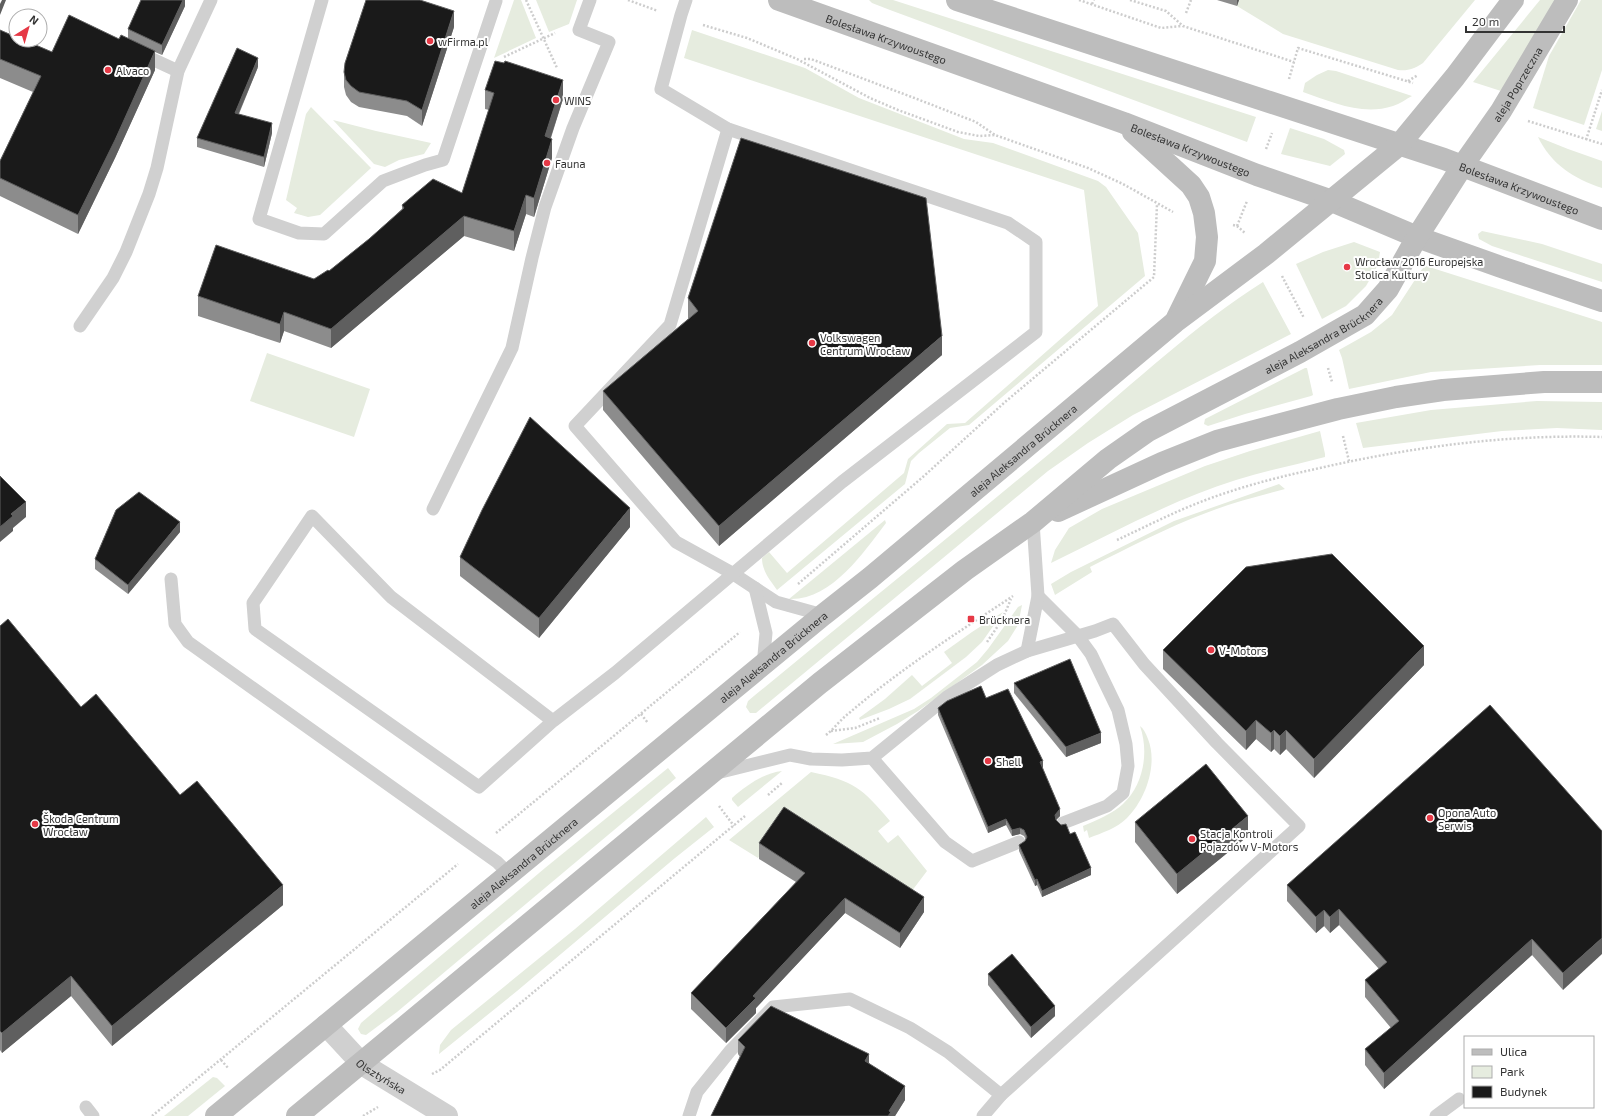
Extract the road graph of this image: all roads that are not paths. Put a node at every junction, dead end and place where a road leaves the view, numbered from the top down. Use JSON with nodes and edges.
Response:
{"nodes":[{"id":1,"x":212,"y":0,"type":"edge"},
{"id":2,"x":322,"y":0,"type":"edge"},
{"id":3,"x":590,"y":0,"type":"edge"},
{"id":4,"x":686,"y":0,"type":"edge"},
{"id":5,"x":779,"y":0,"type":"edge"},
{"id":6,"x":957,"y":0,"type":"edge"},
{"id":7,"x":1513,"y":0,"type":"edge"},
{"id":8,"x":1567,"y":0,"type":"edge"},
{"id":9,"x":496,"y":1,"type":"dead end"},
{"id":10,"x":816,"y":7,"type":"edge"},
{"id":11,"x":130,"y":49,"type":"edge"},
{"id":12,"x":178,"y":71,"type":"junction"},
{"id":13,"x":1124,"y":123,"type":"junction"},
{"id":14,"x":728,"y":129,"type":"junction"},
{"id":15,"x":1400,"y":145,"type":"junction"},
{"id":16,"x":1463,"y":165,"type":"junction"},
{"id":17,"x":1332,"y":200,"type":"junction"},
{"id":18,"x":1602,"y":219,"type":"edge"},
{"id":19,"x":1417,"y":237,"type":"junction"},
{"id":20,"x":1602,"y":301,"type":"edge"},
{"id":21,"x":1175,"y":322,"type":"junction"},
{"id":22,"x":80,"y":326,"type":"dead end"},
{"id":23,"x":1602,"y":382,"type":"edge"},
{"id":24,"x":433,"y":509,"type":"dead end"},
{"id":25,"x":1033,"y":522,"type":"junction"},
{"id":26,"x":732,"y":573,"type":"junction"},
{"id":27,"x":171,"y":579,"type":"dead end"},
{"id":28,"x":755,"y":588,"type":"junction"},
{"id":29,"x":1038,"y":596,"type":"junction"},
{"id":30,"x":823,"y":616,"type":"junction"},
{"id":31,"x":1077,"y":635,"type":"junction"},
{"id":32,"x":1027,"y":650,"type":"junction"},
{"id":33,"x":763,"y":666,"type":"junction"},
{"id":34,"x":553,"y":721,"type":"junction"},
{"id":35,"x":872,"y":758,"type":"junction"},
{"id":36,"x":711,"y":774,"type":"junction"},
{"id":37,"x":1063,"y":823,"type":"edge"},
{"id":38,"x":1019,"y":842,"type":"dead end"},
{"id":39,"x":509,"y":874,"type":"junction"},
{"id":40,"x":326,"y":1025,"type":"junction"},
{"id":41,"x":362,"y":1064,"type":"junction"},
{"id":42,"x":1001,"y":1095,"type":"junction"},
{"id":43,"x":1459,"y":1099,"type":"dead end"},
{"id":44,"x":216,"y":1116,"type":"edge"},
{"id":45,"x":297,"y":1116,"type":"edge"},
{"id":46,"x":447,"y":1116,"type":"edge"},
{"id":47,"x":689,"y":1116,"type":"edge"},
{"id":48,"x":983,"y":1116,"type":"edge"},
{"id":49,"x":1436,"y":1116,"type":"edge"}],
"edges":[{"from":1,"to":12,"type":"lane"},
{"from":2,"to":9,"type":"lane"},
{"from":3,"to":24,"type":"lane"},
{"from":4,"to":14,"type":"lane"},
{"from":5,"to":10,"type":"main road","name":"Bolesława Krzywoustego"},
{"from":6,"to":15,"type":"main road","name":"Bolesława Krzywoustego"},
{"from":7,"to":15,"type":"main road"},
{"from":8,"to":16,"type":"main road","name":"aleja Poprzeczna"},
{"from":10,"to":13,"type":"main road","name":"Bolesława Krzywoustego"},
{"from":11,"to":12,"type":"lane"},
{"from":12,"to":22,"type":"lane"},
{"from":13,"to":17,"type":"main road","name":"Bolesława Krzywoustego"},
{"from":13,"to":21,"type":"main road"},
{"from":14,"to":26,"type":"lane"},
{"from":14,"to":26,"type":"lane"},
{"from":15,"to":16,"type":"main road","name":"Bolesława Krzywoustego"},
{"from":15,"to":17,"type":"main road","name":"aleja Aleksandra Brücknera"},
{"from":16,"to":18,"type":"main road","name":"Bolesława Krzywoustego"},
{"from":16,"to":19,"type":"main road","name":"aleja Poprzeczna"},
{"from":17,"to":19,"type":"main road","name":"Bolesława Krzywoustego"},
{"from":17,"to":21,"type":"main road","name":"aleja Aleksandra Brücknera"},
{"from":19,"to":20,"type":"main road","name":"Bolesława Krzywoustego"},
{"from":19,"to":25,"type":"main road","name":"aleja Aleksandra Brücknera"},
{"from":21,"to":30,"type":"main road","name":"aleja Aleksandra Brücknera"},
{"from":23,"to":25,"type":"main road"},
{"from":25,"to":29,"type":"lane"},
{"from":25,"to":36,"type":"main road","name":"aleja Aleksandra Brücknera"},
{"from":26,"to":28,"type":"lane"},
{"from":26,"to":34,"type":"lane"},
{"from":27,"to":39,"type":"lane"},
{"from":28,"to":30,"type":"lane"},
{"from":28,"to":33,"type":"lane"},
{"from":29,"to":31,"type":"lane"},
{"from":29,"to":32,"type":"lane"},
{"from":30,"to":33,"type":"main road","name":"aleja Aleksandra Brücknera"},
{"from":31,"to":32,"type":"lane"},
{"from":31,"to":37,"type":"lane"},
{"from":31,"to":42,"type":"lane"},
{"from":32,"to":35,"type":"lane"},
{"from":33,"to":39,"type":"main road","name":"aleja Aleksandra Brücknera"},
{"from":34,"to":34,"type":"lane"},
{"from":35,"to":36,"type":"lane"},
{"from":35,"to":38,"type":"lane"},
{"from":36,"to":41,"type":"main road","name":"aleja Aleksandra Brücknera"},
{"from":39,"to":40,"type":"main road","name":"aleja Aleksandra Brücknera"},
{"from":40,"to":41,"type":"street","name":"Olsztyńska"},
{"from":40,"to":44,"type":"main road","name":"aleja Aleksandra Brücknera"},
{"from":41,"to":45,"type":"main road","name":"aleja Aleksandra Brücknera"},
{"from":41,"to":46,"type":"street","name":"Olsztyńska"},
{"from":42,"to":47,"type":"lane"},
{"from":42,"to":48,"type":"lane"},
{"from":43,"to":49,"type":"lane"}]}
